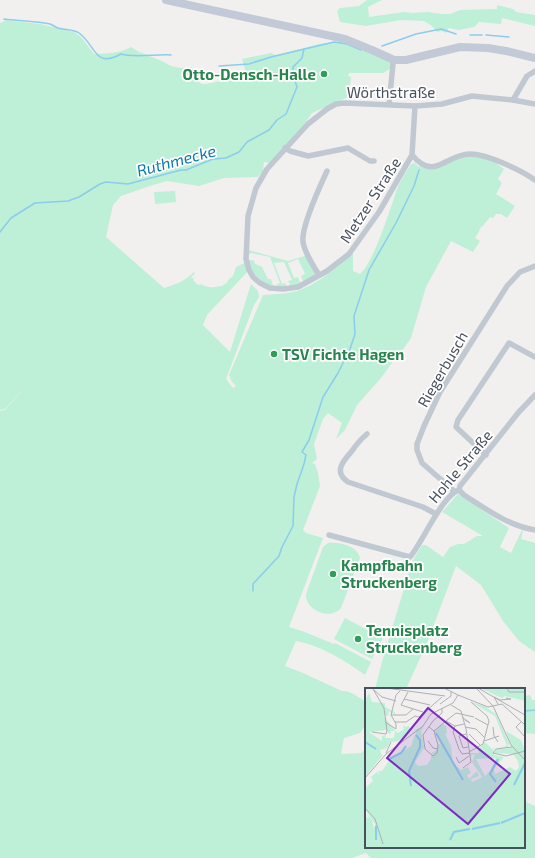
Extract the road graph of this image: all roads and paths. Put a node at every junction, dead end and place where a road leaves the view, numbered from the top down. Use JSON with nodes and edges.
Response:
{"nodes":[{"id":1,"x":166,"y":0,"type":"edge"},
{"id":2,"x":535,"y":58,"type":"edge"},
{"id":3,"x":394,"y":60,"type":"junction"},
{"id":4,"x":535,"y":71,"type":"edge"},
{"id":5,"x":513,"y":100,"type":"junction"},
{"id":6,"x":535,"y":104,"type":"edge"},
{"id":7,"x":389,"y":105,"type":"junction"},
{"id":8,"x":415,"y":106,"type":"junction"},
{"id":9,"x":284,"y":148,"type":"junction"},
{"id":10,"x":412,"y":156,"type":"junction"},
{"id":11,"x":374,"y":161,"type":"dead end"},
{"id":12,"x":327,"y":171,"type":"dead end"},
{"id":13,"x":535,"y":180,"type":"edge"},
{"id":14,"x":535,"y":266,"type":"edge"},
{"id":15,"x":319,"y":275,"type":"junction"},
{"id":16,"x":535,"y":357,"type":"edge"},
{"id":17,"x":535,"y":395,"type":"edge"},
{"id":18,"x":367,"y":434,"type":"dead end"},
{"id":19,"x":486,"y":454,"type":"junction"},
{"id":20,"x":457,"y":491,"type":"junction"},
{"id":21,"x":436,"y":514,"type":"junction"},
{"id":22,"x":535,"y":530,"type":"edge"},
{"id":23,"x":329,"y":535,"type":"dead end"}],
"edges":[{"from":1,"to":3,"type":"main road"},
{"from":2,"to":3,"type":"main road"},
{"from":3,"to":7,"type":"street"},
{"from":4,"to":5,"type":"street"},
{"from":5,"to":6,"type":"street","name":"Wörthstraße"},
{"from":5,"to":8,"type":"street","name":"Wörthstraße"},
{"from":7,"to":8,"type":"street","name":"Wörthstraße"},
{"from":7,"to":9,"type":"street","name":"Wörthstraße"},
{"from":8,"to":10,"type":"street","name":"Metzer Straße"},
{"from":9,"to":11,"type":"street"},
{"from":9,"to":15,"type":"street","name":"Wörthstraße"},
{"from":10,"to":13,"type":"street"},
{"from":10,"to":15,"type":"street","name":"Metzer Straße"},
{"from":12,"to":15,"type":"street"},
{"from":14,"to":20,"type":"street","name":"Riegerbusch"},
{"from":16,"to":19,"type":"street"},
{"from":17,"to":19,"type":"street","name":"Hohle Straße"},
{"from":18,"to":21,"type":"street"},
{"from":19,"to":20,"type":"street","name":"Hohle Straße"},
{"from":20,"to":21,"type":"street","name":"Hohle Straße"},
{"from":20,"to":22,"type":"street","name":"Riegerbusch"},
{"from":21,"to":23,"type":"street","name":"Hohle Straße"}]}
